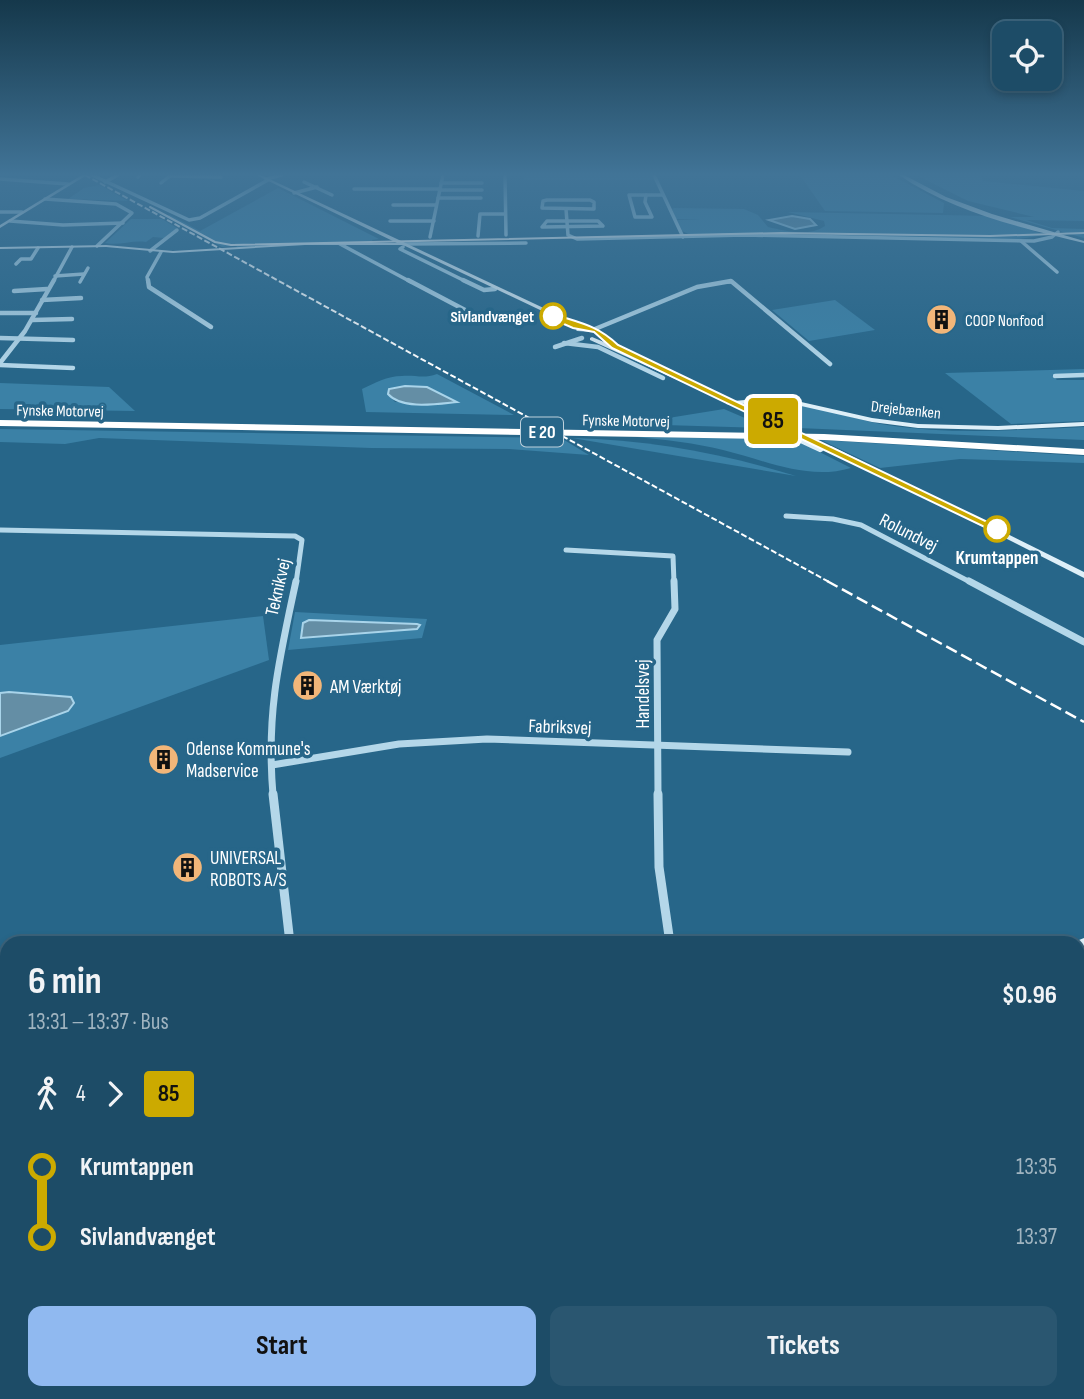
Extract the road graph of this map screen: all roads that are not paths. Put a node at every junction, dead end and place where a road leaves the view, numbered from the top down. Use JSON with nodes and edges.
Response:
{"nodes":[{"id":1,"x":103,"y":240,"type":"edge"},
{"id":2,"x":164,"y":240,"type":"edge"},
{"id":3,"x":389,"y":240,"type":"edge"},
{"id":4,"x":393,"y":240,"type":"edge"},
{"id":5,"x":992,"y":240,"type":"edge"},
{"id":6,"x":1026,"y":240,"type":"edge"},
{"id":7,"x":1020,"y":241,"type":"junction"},
{"id":8,"x":526,"y":243,"type":"dead end"},
{"id":9,"x":340,"y":244,"type":"junction"},
{"id":10,"x":396,"y":244,"type":"junction"},
{"id":11,"x":403,"y":245,"type":"junction"},
{"id":12,"x":97,"y":246,"type":"junction"},
{"id":13,"x":72,"y":247,"type":"junction"},
{"id":14,"x":0,"y":248,"type":"edge"},
{"id":15,"x":38,"y":248,"type":"junction"},
{"id":16,"x":150,"y":251,"type":"junction"},
{"id":17,"x":161,"y":252,"type":"junction"},
{"id":18,"x":16,"y":264,"type":"dead end"},
{"id":19,"x":88,"y":268,"type":"dead end"},
{"id":20,"x":1057,"y":272,"type":"dead end"},
{"id":21,"x":84,"y":274,"type":"junction"},
{"id":22,"x":55,"y":276,"type":"junction"},
{"id":23,"x":80,"y":282,"type":"dead end"},
{"id":24,"x":47,"y":289,"type":"junction"},
{"id":25,"x":495,"y":289,"type":"junction"},
{"id":26,"x":14,"y":290,"type":"dead end"},
{"id":27,"x":81,"y":298,"type":"dead end"},
{"id":28,"x":42,"y":300,"type":"junction"},
{"id":29,"x":465,"y":310,"type":"dead end"},
{"id":30,"x":0,"y":313,"type":"edge"},
{"id":31,"x":36,"y":313,"type":"junction"},
{"id":32,"x":72,"y":319,"type":"dead end"},
{"id":33,"x":32,"y":320,"type":"junction"},
{"id":34,"x":211,"y":327,"type":"dead end"},
{"id":35,"x":598,"y":332,"type":"junction"},
{"id":36,"x":580,"y":333,"type":"junction"},
{"id":37,"x":0,"y":338,"type":"edge"},
{"id":38,"x":20,"y":338,"type":"junction"},
{"id":39,"x":592,"y":339,"type":"junction"},
{"id":40,"x":73,"y":340,"type":"dead end"},
{"id":41,"x":564,"y":343,"type":"junction"},
{"id":42,"x":555,"y":346,"type":"dead end"},
{"id":43,"x":615,"y":347,"type":"junction"},
{"id":44,"x":0,"y":364,"type":"edge"},
{"id":45,"x":830,"y":364,"type":"dead end"},
{"id":46,"x":73,"y":368,"type":"dead end"},
{"id":47,"x":1084,"y":375,"type":"edge"},
{"id":48,"x":1055,"y":376,"type":"dead end"},
{"id":49,"x":663,"y":378,"type":"dead end"},
{"id":50,"x":793,"y":400,"type":"junction"},
{"id":51,"x":731,"y":403,"type":"junction"},
{"id":52,"x":752,"y":411,"type":"junction"},
{"id":53,"x":853,"y":416,"type":"junction"},
{"id":54,"x":0,"y":421,"type":"edge"},
{"id":55,"x":1084,"y":424,"type":"edge"},
{"id":56,"x":1084,"y":445,"type":"edge"},
{"id":57,"x":1084,"y":452,"type":"edge"},
{"id":58,"x":938,"y":502,"type":"junction"},
{"id":59,"x":786,"y":516,"type":"dead end"},
{"id":60,"x":0,"y":530,"type":"edge"},
{"id":61,"x":566,"y":550,"type":"dead end"},
{"id":62,"x":1083,"y":570,"type":"edge"},
{"id":63,"x":1084,"y":642,"type":"edge"},
{"id":64,"x":658,"y":745,"type":"junction"},
{"id":65,"x":848,"y":752,"type":"dead end"},
{"id":66,"x":272,"y":765,"type":"junction"},
{"id":67,"x":289,"y":936,"type":"edge"},
{"id":68,"x":669,"y":936,"type":"edge"}],
"edges":[{"from":1,"to":12,"type":"street"},
{"from":2,"to":16,"type":"street"},
{"from":3,"to":10,"type":"main road"},
{"from":4,"to":11,"type":"main road"},
{"from":5,"to":7,"type":"street"},
{"from":6,"to":7,"type":"street"},
{"from":7,"to":20,"type":"street"},
{"from":8,"to":11,"type":"street"},
{"from":9,"to":10,"type":"main road"},
{"from":9,"to":17,"type":"main road"},
{"from":9,"to":29,"type":"street"},
{"from":10,"to":11,"type":"main road"},
{"from":11,"to":25,"type":"main road"},
{"from":11,"to":25,"type":"street"},
{"from":12,"to":13,"type":"main road"},
{"from":12,"to":16,"type":"main road"},
{"from":13,"to":15,"type":"main road"},
{"from":13,"to":22,"type":"street"},
{"from":14,"to":15,"type":"main road"},
{"from":15,"to":18,"type":"street"},
{"from":16,"to":17,"type":"main road"},
{"from":17,"to":34,"type":"street"},
{"from":19,"to":21,"type":"street"},
{"from":21,"to":22,"type":"street"},
{"from":21,"to":23,"type":"street"},
{"from":22,"to":24,"type":"street"},
{"from":24,"to":26,"type":"street"},
{"from":24,"to":28,"type":"street"},
{"from":25,"to":36,"type":"main road"},
{"from":27,"to":28,"type":"street"},
{"from":28,"to":31,"type":"street"},
{"from":30,"to":31,"type":"street"},
{"from":31,"to":33,"type":"street"},
{"from":32,"to":33,"type":"street"},
{"from":33,"to":38,"type":"street"},
{"from":35,"to":36,"type":"main road"},
{"from":35,"to":39,"type":"main road"},
{"from":35,"to":43,"type":"main road"},
{"from":35,"to":45,"type":"street"},
{"from":36,"to":39,"type":"main road"},
{"from":36,"to":41,"type":"street"},
{"from":37,"to":38,"type":"street"},
{"from":38,"to":40,"type":"street"},
{"from":38,"to":44,"type":"street"},
{"from":39,"to":43,"type":"main road"},
{"from":41,"to":42,"type":"street"},
{"from":41,"to":49,"type":"street"},
{"from":43,"to":51,"type":"main road"},
{"from":44,"to":46,"type":"street"},
{"from":47,"to":48,"type":"street"},
{"from":50,"to":51,"type":"main road","name":"Drejebænken"},
{"from":50,"to":52,"type":"main road"},
{"from":50,"to":53,"type":"main road","name":"Drejebænken"},
{"from":51,"to":52,"type":"main road"},
{"from":51,"to":53,"type":"main road"},
{"from":51,"to":58,"type":"main road","bridge":true},
{"from":52,"to":58,"type":"main road","bridge":true},
{"from":53,"to":55,"type":"main road","name":"Drejebænken"},
{"from":54,"to":56,"type":"highway","name":"Fynske Motorvej","number":"E 20"},
{"from":54,"to":57,"type":"highway","name":"Fynske Motorvej","number":"E 20"},
{"from":58,"to":62,"type":"main road"},
{"from":59,"to":63,"type":"street","name":"Rolundvej"},
{"from":60,"to":66,"type":"street","name":"Teknikvej"},
{"from":61,"to":64,"type":"street","name":"Handelsvej"},
{"from":64,"to":65,"type":"street","name":"Fabriksvej"},
{"from":64,"to":66,"type":"street","name":"Fabriksvej"},
{"from":64,"to":68,"type":"street","name":"Handelsvej"},
{"from":66,"to":67,"type":"street","name":"Teknikvej"}]}
